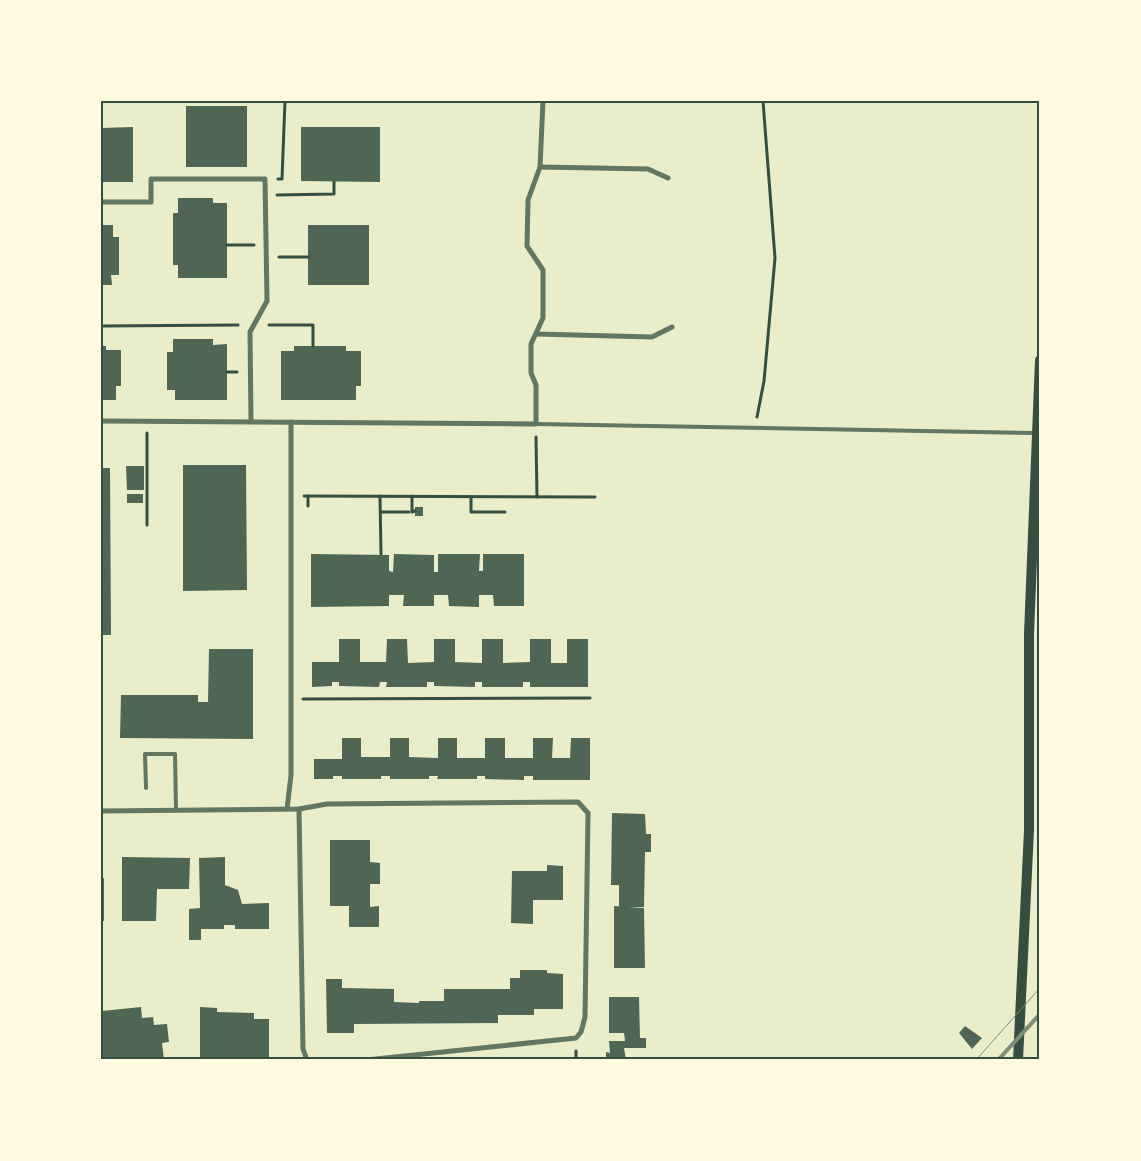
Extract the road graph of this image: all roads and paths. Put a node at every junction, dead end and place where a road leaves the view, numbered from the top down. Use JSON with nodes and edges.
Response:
{"nodes":[{"id":1,"x":285,"y":101,"type":"edge"},
{"id":2,"x":542,"y":101,"type":"edge"},
{"id":3,"x":763,"y":101,"type":"edge"},
{"id":4,"x":540,"y":167,"type":"junction"},
{"id":5,"x":668,"y":178,"type":"dead end"},
{"id":6,"x":265,"y":179,"type":"junction"},
{"id":7,"x":334,"y":182,"type":"dead end"},
{"id":8,"x":265,"y":195,"type":"junction"},
{"id":9,"x":101,"y":202,"type":"edge"},
{"id":10,"x":227,"y":245,"type":"dead end"},
{"id":11,"x":266,"y":245,"type":"junction"},
{"id":12,"x":308,"y":257,"type":"dead end"},
{"id":13,"x":266,"y":258,"type":"junction"},
{"id":14,"x":253,"y":325,"type":"junction"},
{"id":15,"x":101,"y":326,"type":"edge"},
{"id":16,"x":672,"y":327,"type":"dead end"},
{"id":17,"x":536,"y":334,"type":"junction"},
{"id":18,"x":313,"y":346,"type":"dead end"},
{"id":19,"x":1040,"y":360,"type":"edge"},
{"id":20,"x":101,"y":421,"type":"edge"},
{"id":21,"x":148,"y":421,"type":"junction"},
{"id":22,"x":251,"y":422,"type":"junction"},
{"id":23,"x":291,"y":422,"type":"junction"},
{"id":24,"x":536,"y":424,"type":"junction"},
{"id":25,"x":755,"y":428,"type":"junction"},
{"id":26,"x":1036,"y":433,"type":"junction"},
{"id":27,"x":291,"y":496,"type":"junction"},
{"id":28,"x":308,"y":496,"type":"junction"},
{"id":29,"x":380,"y":496,"type":"junction"},
{"id":30,"x":412,"y":496,"type":"junction"},
{"id":31,"x":471,"y":497,"type":"junction"},
{"id":32,"x":537,"y":497,"type":"junction"},
{"id":33,"x":594,"y":497,"type":"dead end"},
{"id":34,"x":308,"y":506,"type":"dead end"},
{"id":35,"x":381,"y":512,"type":"junction"},
{"id":36,"x":409,"y":512,"type":"dead end"},
{"id":37,"x":415,"y":512,"type":"dead end"},
{"id":38,"x":505,"y":512,"type":"dead end"},
{"id":39,"x":148,"y":525,"type":"dead end"},
{"id":40,"x":381,"y":554,"type":"dead end"},
{"id":41,"x":590,"y":698,"type":"dead end"},
{"id":42,"x":291,"y":699,"type":"junction"},
{"id":43,"x":146,"y":788,"type":"dead end"},
{"id":44,"x":287,"y":809,"type":"junction"},
{"id":45,"x":299,"y":809,"type":"junction"},
{"id":46,"x":176,"y":810,"type":"junction"},
{"id":47,"x":101,"y":811,"type":"edge"},
{"id":48,"x":307,"y":1060,"type":"edge"},
{"id":49,"x":366,"y":1060,"type":"edge"},
{"id":50,"x":1018,"y":1060,"type":"edge"}],
"edges":[{"from":1,"to":6,"type":"path"},
{"from":2,"to":4,"type":"street"},
{"from":3,"to":25,"type":"path"},
{"from":4,"to":5,"type":"street"},
{"from":4,"to":17,"type":"street"},
{"from":6,"to":8,"type":"street"},
{"from":6,"to":9,"type":"street"},
{"from":7,"to":8,"type":"path"},
{"from":8,"to":11,"type":"street"},
{"from":10,"to":11,"type":"path"},
{"from":11,"to":13,"type":"street"},
{"from":12,"to":13,"type":"path"},
{"from":13,"to":14,"type":"street"},
{"from":14,"to":15,"type":"path"},
{"from":14,"to":18,"type":"path"},
{"from":14,"to":22,"type":"street"},
{"from":16,"to":17,"type":"street"},
{"from":17,"to":24,"type":"street"},
{"from":19,"to":26,"type":"main road"},
{"from":20,"to":21,"type":"street"},
{"from":21,"to":22,"type":"street"},
{"from":21,"to":39,"type":"path"},
{"from":22,"to":23,"type":"street"},
{"from":23,"to":24,"type":"street"},
{"from":23,"to":27,"type":"street"},
{"from":24,"to":25,"type":"lane"},
{"from":24,"to":32,"type":"path"},
{"from":25,"to":26,"type":"lane"},
{"from":26,"to":50,"type":"main road"},
{"from":27,"to":28,"type":"path"},
{"from":27,"to":42,"type":"street"},
{"from":28,"to":29,"type":"path"},
{"from":28,"to":34,"type":"path"},
{"from":29,"to":30,"type":"path"},
{"from":29,"to":35,"type":"path"},
{"from":30,"to":31,"type":"path"},
{"from":30,"to":37,"type":"path"},
{"from":31,"to":32,"type":"path"},
{"from":31,"to":38,"type":"path"},
{"from":32,"to":33,"type":"path"},
{"from":35,"to":36,"type":"path"},
{"from":35,"to":40,"type":"path"},
{"from":41,"to":42,"type":"path"},
{"from":42,"to":44,"type":"street"},
{"from":43,"to":46,"type":"lane"},
{"from":44,"to":45,"type":"street"},
{"from":44,"to":46,"type":"street"},
{"from":45,"to":48,"type":"street"},
{"from":45,"to":49,"type":"street"},
{"from":46,"to":47,"type":"street"}]}
